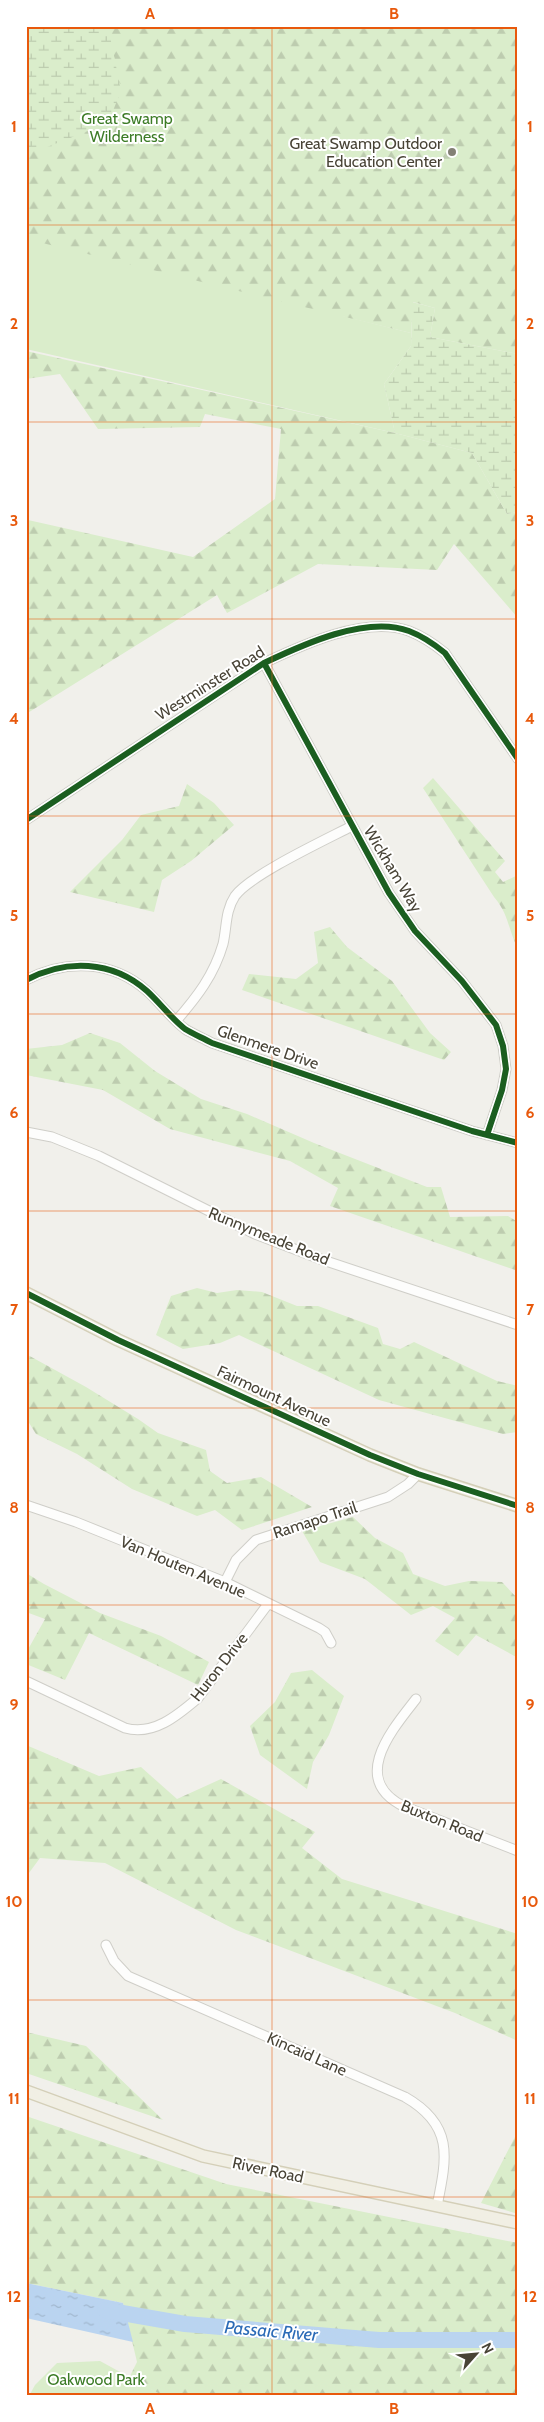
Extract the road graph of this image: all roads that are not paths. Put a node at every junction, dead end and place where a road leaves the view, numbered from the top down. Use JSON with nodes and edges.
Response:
{"nodes":[{"id":1,"x":264,"y":663,"type":"junction"},
{"id":2,"x":518,"y":759,"type":"edge"},
{"id":3,"x":26,"y":820,"type":"edge"},
{"id":4,"x":352,"y":826,"type":"junction"},
{"id":5,"x":26,"y":980,"type":"edge"},
{"id":6,"x":176,"y":1021,"type":"junction"},
{"id":7,"x":26,"y":1132,"type":"edge"},
{"id":8,"x":487,"y":1135,"type":"junction"},
{"id":9,"x":518,"y":1143,"type":"edge"},
{"id":10,"x":26,"y":1293,"type":"edge"},
{"id":11,"x":518,"y":1325,"type":"edge"},
{"id":12,"x":418,"y":1474,"type":"junction"},
{"id":13,"x":26,"y":1505,"type":"edge"},
{"id":14,"x":518,"y":1506,"type":"edge"},
{"id":15,"x":225,"y":1582,"type":"junction"},
{"id":16,"x":268,"y":1604,"type":"junction"},
{"id":17,"x":331,"y":1643,"type":"dead end"},
{"id":18,"x":26,"y":1681,"type":"edge"},
{"id":19,"x":416,"y":1699,"type":"dead end"},
{"id":20,"x":518,"y":1851,"type":"edge"},
{"id":21,"x":106,"y":1945,"type":"dead end"},
{"id":22,"x":26,"y":2091,"type":"edge"},
{"id":23,"x":437,"y":2206,"type":"junction"},
{"id":24,"x":518,"y":2223,"type":"edge"}],
"edges":[{"from":1,"to":2,"type":"street","name":"Westminster Road"},
{"from":1,"to":3,"type":"street","name":"Westminster Road"},
{"from":1,"to":4,"type":"street","name":"Wickham Way"},
{"from":4,"to":6,"type":"street"},
{"from":4,"to":8,"type":"street","name":"Wickham Way"},
{"from":5,"to":6,"type":"street","name":"Glenmere Drive"},
{"from":6,"to":8,"type":"street","name":"Glenmere Drive"},
{"from":7,"to":11,"type":"street","name":"Runnymeade Road"},
{"from":8,"to":9,"type":"street","name":"Glenmere Drive"},
{"from":10,"to":12,"type":"main road","name":"Fairmount Avenue"},
{"from":12,"to":14,"type":"main road","name":"Fairmount Avenue"},
{"from":12,"to":15,"type":"street","name":"Ramapo Trail"},
{"from":13,"to":15,"type":"street","name":"Van Houten Avenue"},
{"from":15,"to":16,"type":"street","name":"Van Houten Avenue"},
{"from":16,"to":17,"type":"street","name":"Van Houten Avenue"},
{"from":16,"to":18,"type":"street","name":"Huron Drive"},
{"from":19,"to":20,"type":"street","name":"Buxton Road"},
{"from":21,"to":23,"type":"street","name":"Kincaid Lane"},
{"from":22,"to":23,"type":"main road","name":"River Road"},
{"from":23,"to":24,"type":"main road","name":"River Road"}]}
